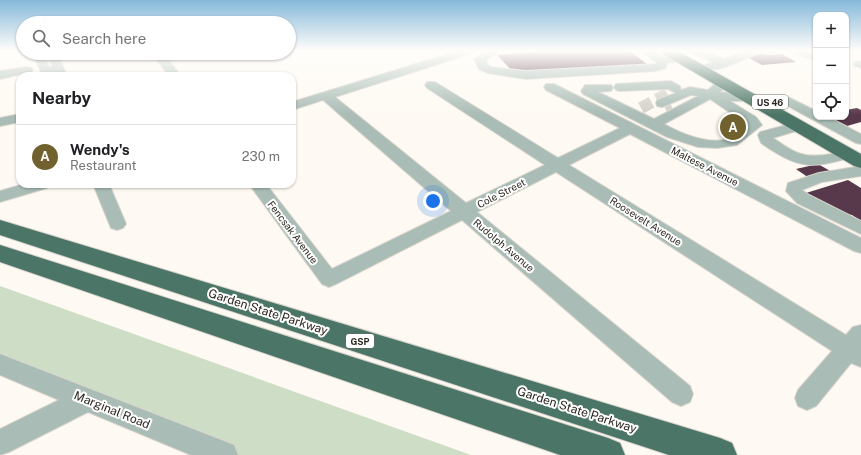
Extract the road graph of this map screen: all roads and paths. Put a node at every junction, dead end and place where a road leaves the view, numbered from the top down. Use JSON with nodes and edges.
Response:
{"nodes":[{"id":1,"x":15,"y":72,"type":"edge"},
{"id":2,"x":402,"y":72,"type":"edge"},
{"id":3,"x":500,"y":72,"type":"edge"},
{"id":4,"x":587,"y":72,"type":"edge"},
{"id":5,"x":708,"y":72,"type":"edge"},
{"id":6,"x":717,"y":72,"type":"edge"},
{"id":7,"x":0,"y":75,"type":"edge"},
{"id":8,"x":723,"y":83,"type":"junction"},
{"id":9,"x":431,"y":85,"type":"dead end"},
{"id":10,"x":550,"y":87,"type":"dead end"},
{"id":11,"x":620,"y":87,"type":"dead end"},
{"id":12,"x":326,"y":96,"type":"junction"},
{"id":13,"x":713,"y":96,"type":"junction"},
{"id":14,"x":749,"y":98,"type":"junction"},
{"id":15,"x":628,"y":101,"type":"dead end"},
{"id":16,"x":773,"y":104,"type":"junction"},
{"id":17,"x":296,"y":105,"type":"edge"},
{"id":18,"x":661,"y":107,"type":"junction"},
{"id":19,"x":813,"y":114,"type":"edge"},
{"id":20,"x":16,"y":119,"type":"edge"},
{"id":21,"x":822,"y":120,"type":"edge"},
{"id":22,"x":0,"y":122,"type":"edge"},
{"id":23,"x":798,"y":126,"type":"junction"},
{"id":24,"x":631,"y":128,"type":"junction"},
{"id":25,"x":855,"y":147,"type":"edge"},
{"id":26,"x":557,"y":165,"type":"junction"},
{"id":27,"x":858,"y":171,"type":"edge"},
{"id":28,"x":28,"y":188,"type":"edge"},
{"id":29,"x":103,"y":188,"type":"edge"},
{"id":30,"x":260,"y":188,"type":"edge"},
{"id":31,"x":0,"y":197,"type":"edge"},
{"id":32,"x":464,"y":212,"type":"junction"},
{"id":33,"x":117,"y":224,"type":"dead end"},
{"id":34,"x":0,"y":227,"type":"edge"},
{"id":35,"x":861,"y":228,"type":"edge"},
{"id":36,"x":861,"y":246,"type":"edge"},
{"id":37,"x":0,"y":253,"type":"edge"},
{"id":38,"x":329,"y":279,"type":"joint"},
{"id":39,"x":857,"y":346,"type":"edge"},
{"id":40,"x":0,"y":364,"type":"edge"},
{"id":41,"x":681,"y":394,"type":"dead end"},
{"id":42,"x":807,"y":398,"type":"dead end"},
{"id":43,"x":85,"y":400,"type":"junction"},
{"id":44,"x":565,"y":441,"type":"junction"},
{"id":45,"x":0,"y":443,"type":"edge"},
{"id":46,"x":209,"y":452,"type":"edge"},
{"id":47,"x":600,"y":455,"type":"edge"},
{"id":48,"x":608,"y":455,"type":"edge"},
{"id":49,"x":720,"y":455,"type":"edge"}],
"edges":[{"from":1,"to":7,"type":"street"},
{"from":2,"to":12,"type":"street"},
{"from":3,"to":4,"type":"street"},
{"from":5,"to":8,"type":"highway","number":"US 46"},
{"from":6,"to":16,"type":"highway","number":"US 46"},
{"from":8,"to":13,"type":"street"},
{"from":8,"to":14,"type":"highway","number":"US 46"},
{"from":9,"to":26,"type":"street","name":"Roosevelt Avenue"},
{"from":10,"to":24,"type":"street","name":"Maltese Avenue"},
{"from":11,"to":18,"type":"street"},
{"from":12,"to":17,"type":"street"},
{"from":12,"to":32,"type":"street","name":"Rudolph Avenue"},
{"from":13,"to":14,"type":"street"},
{"from":13,"to":18,"type":"street"},
{"from":13,"to":18,"type":"street"},
{"from":13,"to":18,"type":"street"},
{"from":14,"to":23,"type":"highway","number":"US 46"},
{"from":15,"to":18,"type":"street"},
{"from":16,"to":19,"type":"street"},
{"from":16,"to":25,"type":"highway","number":"US 46"},
{"from":20,"to":22,"type":"street"},
{"from":21,"to":25,"type":"street"},
{"from":23,"to":25,"type":"highway","number":"US 46"},
{"from":23,"to":25,"type":"street"},
{"from":24,"to":26,"type":"street","name":"Cole Street"},
{"from":24,"to":36,"type":"street","name":"Maltese Avenue"},
{"from":25,"to":27,"type":"highway","number":"US 46"},
{"from":26,"to":32,"type":"street","name":"Cole Street"},
{"from":26,"to":39,"type":"street","name":"Roosevelt Avenue"},
{"from":27,"to":35,"type":"street"},
{"from":28,"to":31,"type":"street"},
{"from":29,"to":33,"type":"street"},
{"from":30,"to":38,"type":"street","name":"Fencsak Avenue"},
{"from":32,"to":38,"type":"street","name":"Cole Street"},
{"from":32,"to":41,"type":"street","name":"Rudolph Avenue"},
{"from":34,"to":49,"type":"highway","name":"Garden State Parkway","number":"GSP"},
{"from":37,"to":44,"type":"highway"},
{"from":39,"to":42,"type":"street"},
{"from":40,"to":43,"type":"street","name":"Marginal Road"},
{"from":43,"to":45,"type":"street"},
{"from":43,"to":46,"type":"street","name":"Marginal Road"},
{"from":44,"to":47,"type":"highway"},
{"from":44,"to":48,"type":"highway"}]}
